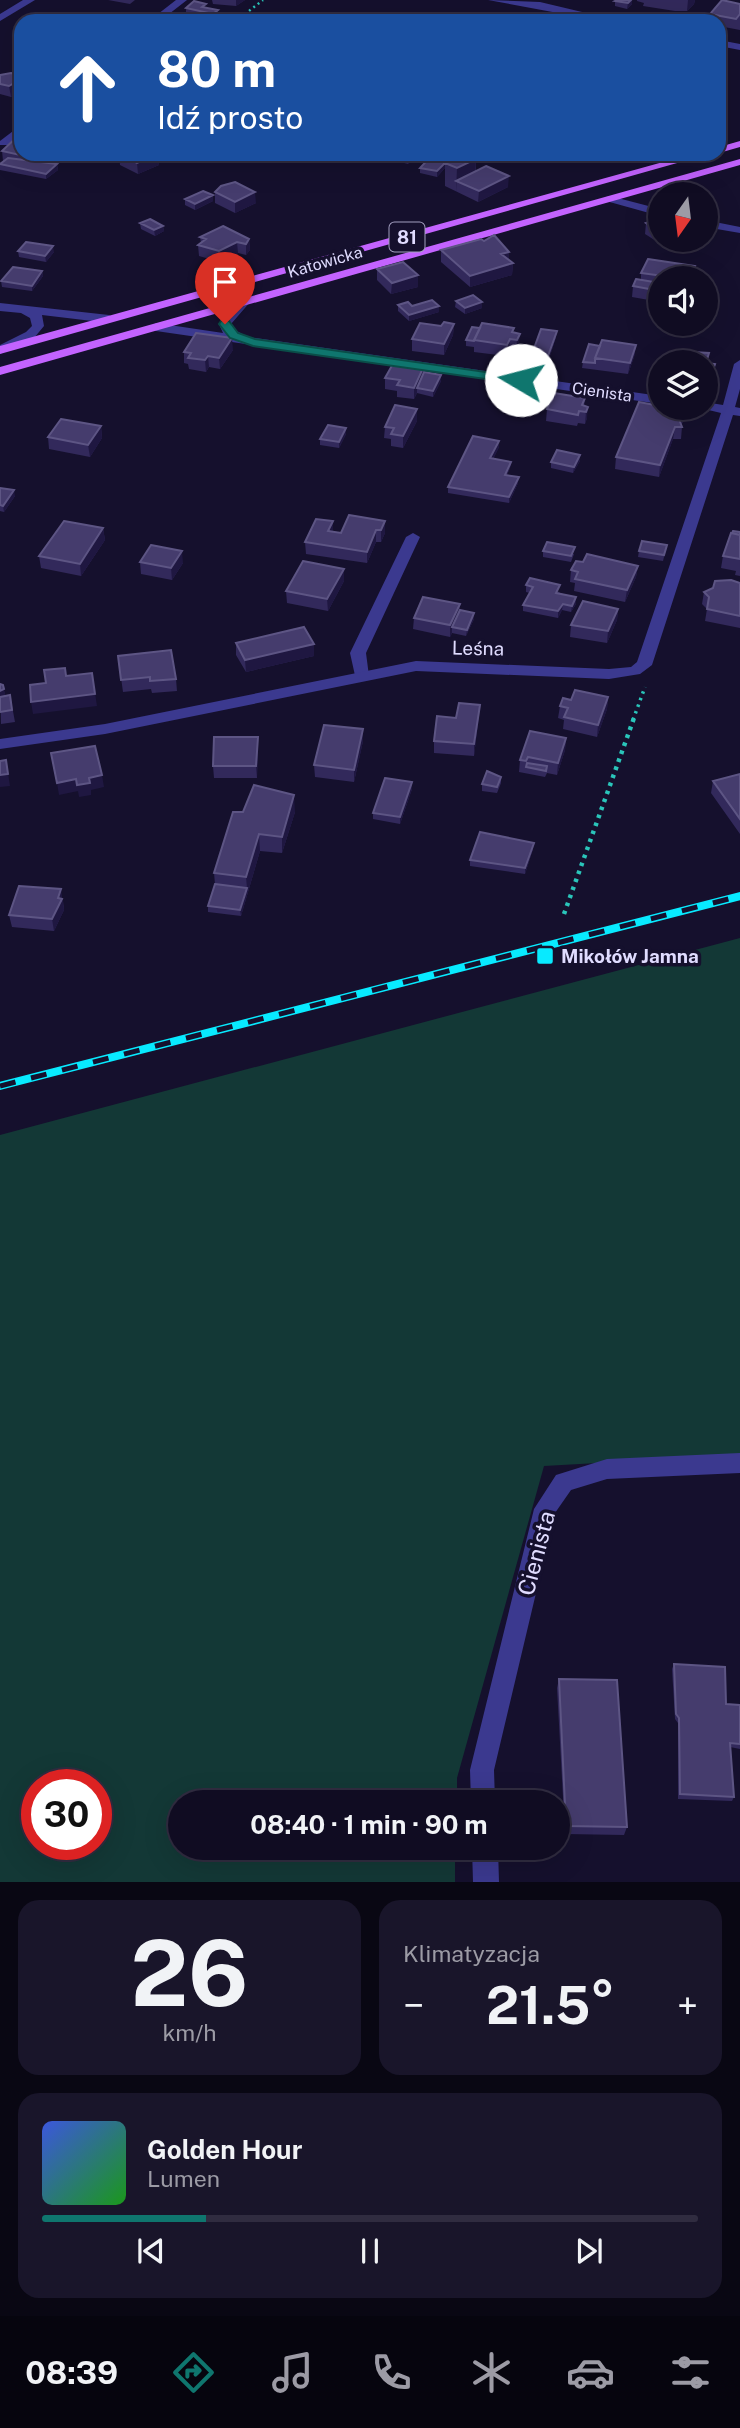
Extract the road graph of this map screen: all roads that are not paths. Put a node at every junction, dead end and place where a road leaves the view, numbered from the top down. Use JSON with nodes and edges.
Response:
{"nodes":[{"id":1,"x":30,"y":0,"type":"edge"},
{"id":2,"x":182,"y":0,"type":"edge"},
{"id":3,"x":493,"y":0,"type":"edge"},
{"id":4,"x":543,"y":2,"type":"edge"},
{"id":5,"x":163,"y":14,"type":"edge"},
{"id":6,"x":588,"y":14,"type":"edge"},
{"id":7,"x":0,"y":18,"type":"edge"},
{"id":8,"x":14,"y":134,"type":"edge"},
{"id":9,"x":4,"y":143,"type":"dead end"},
{"id":10,"x":679,"y":161,"type":"edge"},
{"id":11,"x":740,"y":162,"type":"edge"},
{"id":12,"x":610,"y":199,"type":"junction"},
{"id":13,"x":648,"y":210,"type":"edge"},
{"id":14,"x":718,"y":226,"type":"edge"},
{"id":15,"x":740,"y":230,"type":"edge"},
{"id":16,"x":245,"y":301,"type":"junction"},
{"id":17,"x":0,"y":307,"type":"edge"},
{"id":18,"x":21,"y":308,"type":"junction"},
{"id":19,"x":109,"y":319,"type":"junction"},
{"id":20,"x":156,"y":327,"type":"junction"},
{"id":21,"x":253,"y":342,"type":"junction"},
{"id":22,"x":0,"y":350,"type":"edge"},
{"id":23,"x":740,"y":364,"type":"edge"},
{"id":24,"x":0,"y":371,"type":"edge"},
{"id":25,"x":648,"y":398,"type":"edge"},
{"id":26,"x":734,"y":411,"type":"edge"},
{"id":27,"x":413,"y":537,"type":"dead end"},
{"id":28,"x":360,"y":676,"type":"junction"},
{"id":29,"x":0,"y":744,"type":"edge"},
{"id":30,"x":740,"y":1463,"type":"edge"},
{"id":31,"x":483,"y":1790,"type":"edge"},
{"id":32,"x":485,"y":1860,"type":"edge"},
{"id":33,"x":486,"y":1882,"type":"edge"}],
"edges":[{"from":1,"to":7,"type":"street"},
{"from":2,"to":5,"type":"street"},
{"from":3,"to":4,"type":"street"},
{"from":4,"to":6,"type":"street"},
{"from":8,"to":9,"type":"street"},
{"from":10,"to":19,"type":"main road","name":"Katowicka","number":"81"},
{"from":11,"to":12,"type":"main road","name":"Katowicka","number":"81"},
{"from":12,"to":13,"type":"street"},
{"from":12,"to":16,"type":"main road","name":"Katowicka","number":"81"},
{"from":14,"to":15,"type":"street"},
{"from":16,"to":20,"type":"main road","name":"Katowicka","number":"81"},
{"from":16,"to":21,"type":"street"},
{"from":17,"to":18,"type":"street"},
{"from":18,"to":19,"type":"street"},
{"from":18,"to":22,"type":"street"},
{"from":19,"to":22,"type":"main road","name":"Katowicka","number":"81"},
{"from":20,"to":21,"type":"street","name":"Cienista"},
{"from":20,"to":24,"type":"main road","name":"Katowicka","number":"81"},
{"from":21,"to":25,"type":"street","name":"Cienista"},
{"from":23,"to":26,"type":"street"},
{"from":26,"to":28,"type":"street","name":"Leśna"},
{"from":27,"to":28,"type":"street"},
{"from":28,"to":29,"type":"street","name":"Leśna"},
{"from":30,"to":31,"type":"street","name":"Cienista"},
{"from":32,"to":33,"type":"street"}]}
